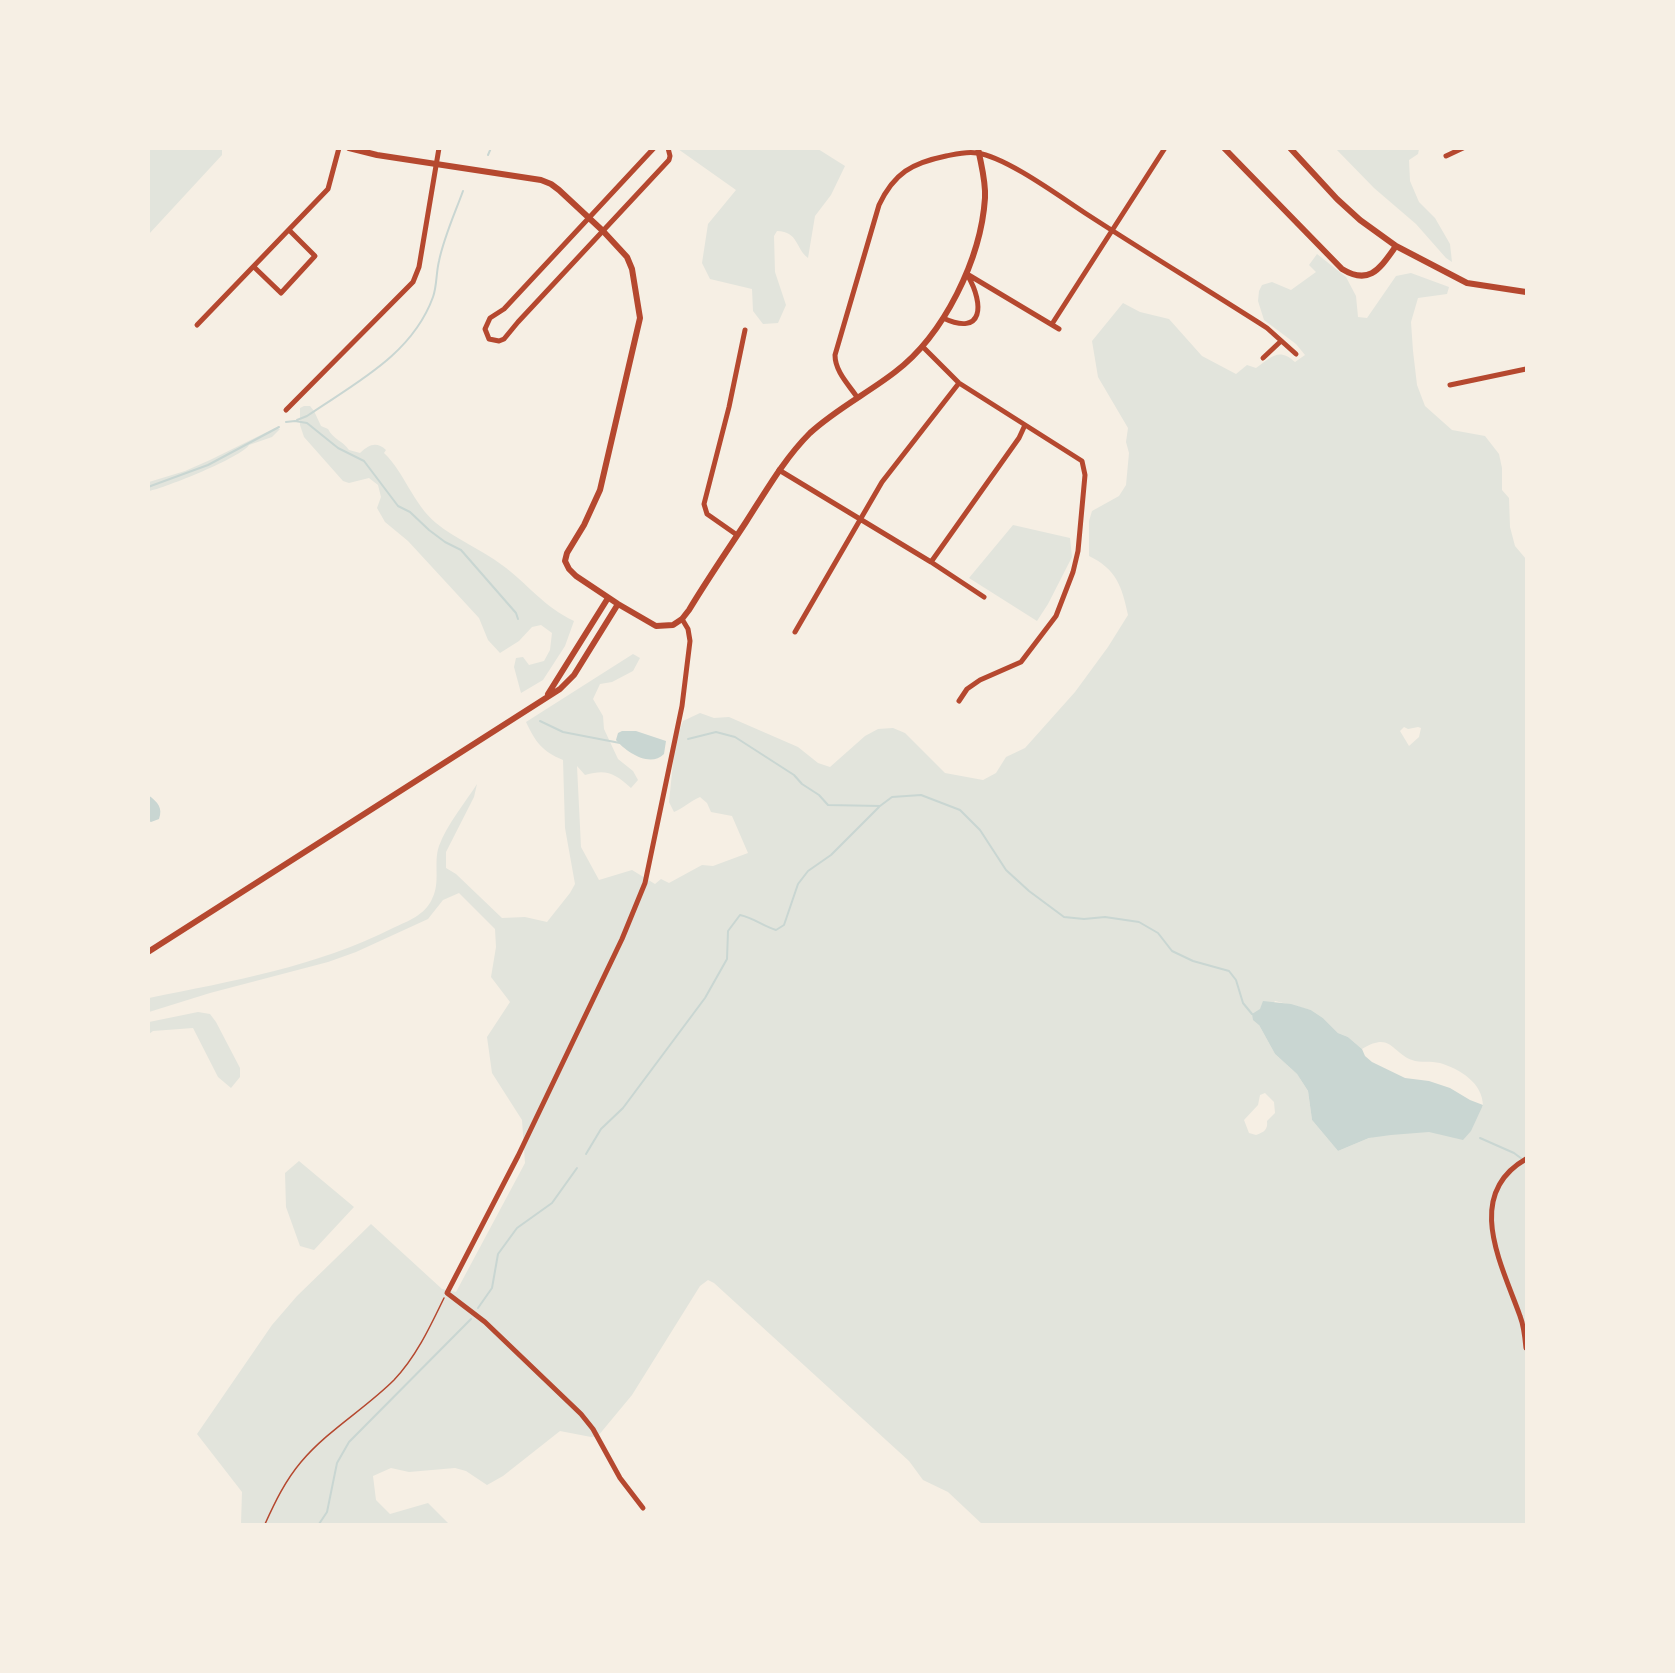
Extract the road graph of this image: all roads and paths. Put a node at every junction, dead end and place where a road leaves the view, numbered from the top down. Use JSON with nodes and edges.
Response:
{"nodes":[{"id":1,"x":339,"y":148,"type":"edge"},
{"id":2,"x":349,"y":148,"type":"edge"},
{"id":3,"x":439,"y":148,"type":"edge"},
{"id":4,"x":654,"y":148,"type":"edge"},
{"id":5,"x":668,"y":148,"type":"edge"},
{"id":6,"x":1165,"y":148,"type":"edge"},
{"id":7,"x":1224,"y":148,"type":"edge"},
{"id":8,"x":1290,"y":148,"type":"edge"},
{"id":9,"x":1462,"y":148,"type":"edge"},
{"id":10,"x":978,"y":151,"type":"edge"},
{"id":11,"x":1446,"y":156,"type":"dead end"},
{"id":12,"x":436,"y":164,"type":"junction"},
{"id":13,"x":588,"y":217,"type":"junction"},
{"id":14,"x":289,"y":230,"type":"junction"},
{"id":15,"x":603,"y":231,"type":"junction"},
{"id":16,"x":1112,"y":231,"type":"junction"},
{"id":17,"x":1396,"y":246,"type":"junction"},
{"id":18,"x":254,"y":267,"type":"junction"},
{"id":19,"x":967,"y":274,"type":"junction"},
{"id":20,"x":1527,"y":292,"type":"edge"},
{"id":21,"x":943,"y":318,"type":"junction"},
{"id":22,"x":1052,"y":324,"type":"junction"},
{"id":23,"x":197,"y":326,"type":"dead end"},
{"id":24,"x":1059,"y":329,"type":"dead end"},
{"id":25,"x":745,"y":330,"type":"dead end"},
{"id":26,"x":1280,"y":342,"type":"junction"},
{"id":27,"x":923,"y":347,"type":"junction"},
{"id":28,"x":1296,"y":354,"type":"dead end"},
{"id":29,"x":1263,"y":358,"type":"dead end"},
{"id":30,"x":1527,"y":369,"type":"edge"},
{"id":31,"x":959,"y":384,"type":"junction"},
{"id":32,"x":1450,"y":385,"type":"dead end"},
{"id":33,"x":857,"y":397,"type":"junction"},
{"id":34,"x":286,"y":410,"type":"dead end"},
{"id":35,"x":1025,"y":425,"type":"junction"},
{"id":36,"x":779,"y":470,"type":"junction"},
{"id":37,"x":861,"y":520,"type":"junction"},
{"id":38,"x":737,"y":535,"type":"junction"},
{"id":39,"x":931,"y":562,"type":"junction"},
{"id":40,"x":984,"y":597,"type":"dead end"},
{"id":41,"x":608,"y":598,"type":"junction"},
{"id":42,"x":618,"y":604,"type":"junction"},
{"id":43,"x":682,"y":619,"type":"junction"},
{"id":44,"x":795,"y":632,"type":"dead end"},
{"id":45,"x":543,"y":699,"type":"junction"},
{"id":46,"x":959,"y":701,"type":"dead end"},
{"id":47,"x":148,"y":952,"type":"edge"},
{"id":48,"x":1527,"y":1160,"type":"edge"},
{"id":49,"x":447,"y":1293,"type":"junction"},
{"id":50,"x":1527,"y":1348,"type":"edge"},
{"id":51,"x":643,"y":1508,"type":"dead end"},
{"id":52,"x":265,"y":1524,"type":"edge"}],
"edges":[{"from":1,"to":14,"type":"street"},
{"from":2,"to":12,"type":"street"},
{"from":3,"to":12,"type":"street"},
{"from":4,"to":13,"type":"street"},
{"from":5,"to":15,"type":"street"},
{"from":6,"to":16,"type":"street"},
{"from":7,"to":17,"type":"street"},
{"from":8,"to":17,"type":"street"},
{"from":9,"to":11,"type":"street"},
{"from":10,"to":16,"type":"street"},
{"from":10,"to":19,"type":"street"},
{"from":10,"to":33,"type":"street"},
{"from":12,"to":13,"type":"street"},
{"from":12,"to":34,"type":"street"},
{"from":13,"to":15,"type":"street"},
{"from":13,"to":15,"type":"street"},
{"from":14,"to":18,"type":"street"},
{"from":14,"to":18,"type":"street"},
{"from":15,"to":41,"type":"street"},
{"from":16,"to":22,"type":"street"},
{"from":16,"to":26,"type":"street"},
{"from":17,"to":20,"type":"street"},
{"from":18,"to":23,"type":"street"},
{"from":19,"to":21,"type":"street"},
{"from":19,"to":21,"type":"street"},
{"from":19,"to":22,"type":"street"},
{"from":21,"to":27,"type":"street"},
{"from":22,"to":24,"type":"street"},
{"from":25,"to":38,"type":"street"},
{"from":26,"to":28,"type":"street"},
{"from":26,"to":29,"type":"street"},
{"from":27,"to":31,"type":"street"},
{"from":27,"to":33,"type":"street"},
{"from":30,"to":32,"type":"street"},
{"from":31,"to":35,"type":"street"},
{"from":31,"to":37,"type":"street"},
{"from":33,"to":36,"type":"street"},
{"from":35,"to":39,"type":"street"},
{"from":35,"to":46,"type":"street"},
{"from":36,"to":37,"type":"street"},
{"from":36,"to":38,"type":"street"},
{"from":37,"to":39,"type":"street"},
{"from":37,"to":44,"type":"street"},
{"from":38,"to":43,"type":"street"},
{"from":39,"to":40,"type":"street"},
{"from":41,"to":42,"type":"street"},
{"from":41,"to":45,"type":"street"},
{"from":42,"to":43,"type":"street"},
{"from":42,"to":45,"type":"street"},
{"from":43,"to":49,"type":"street"},
{"from":45,"to":47,"type":"street"},
{"from":48,"to":50,"type":"street"},
{"from":49,"to":51,"type":"street"},
{"from":49,"to":52,"type":"path"}]}
